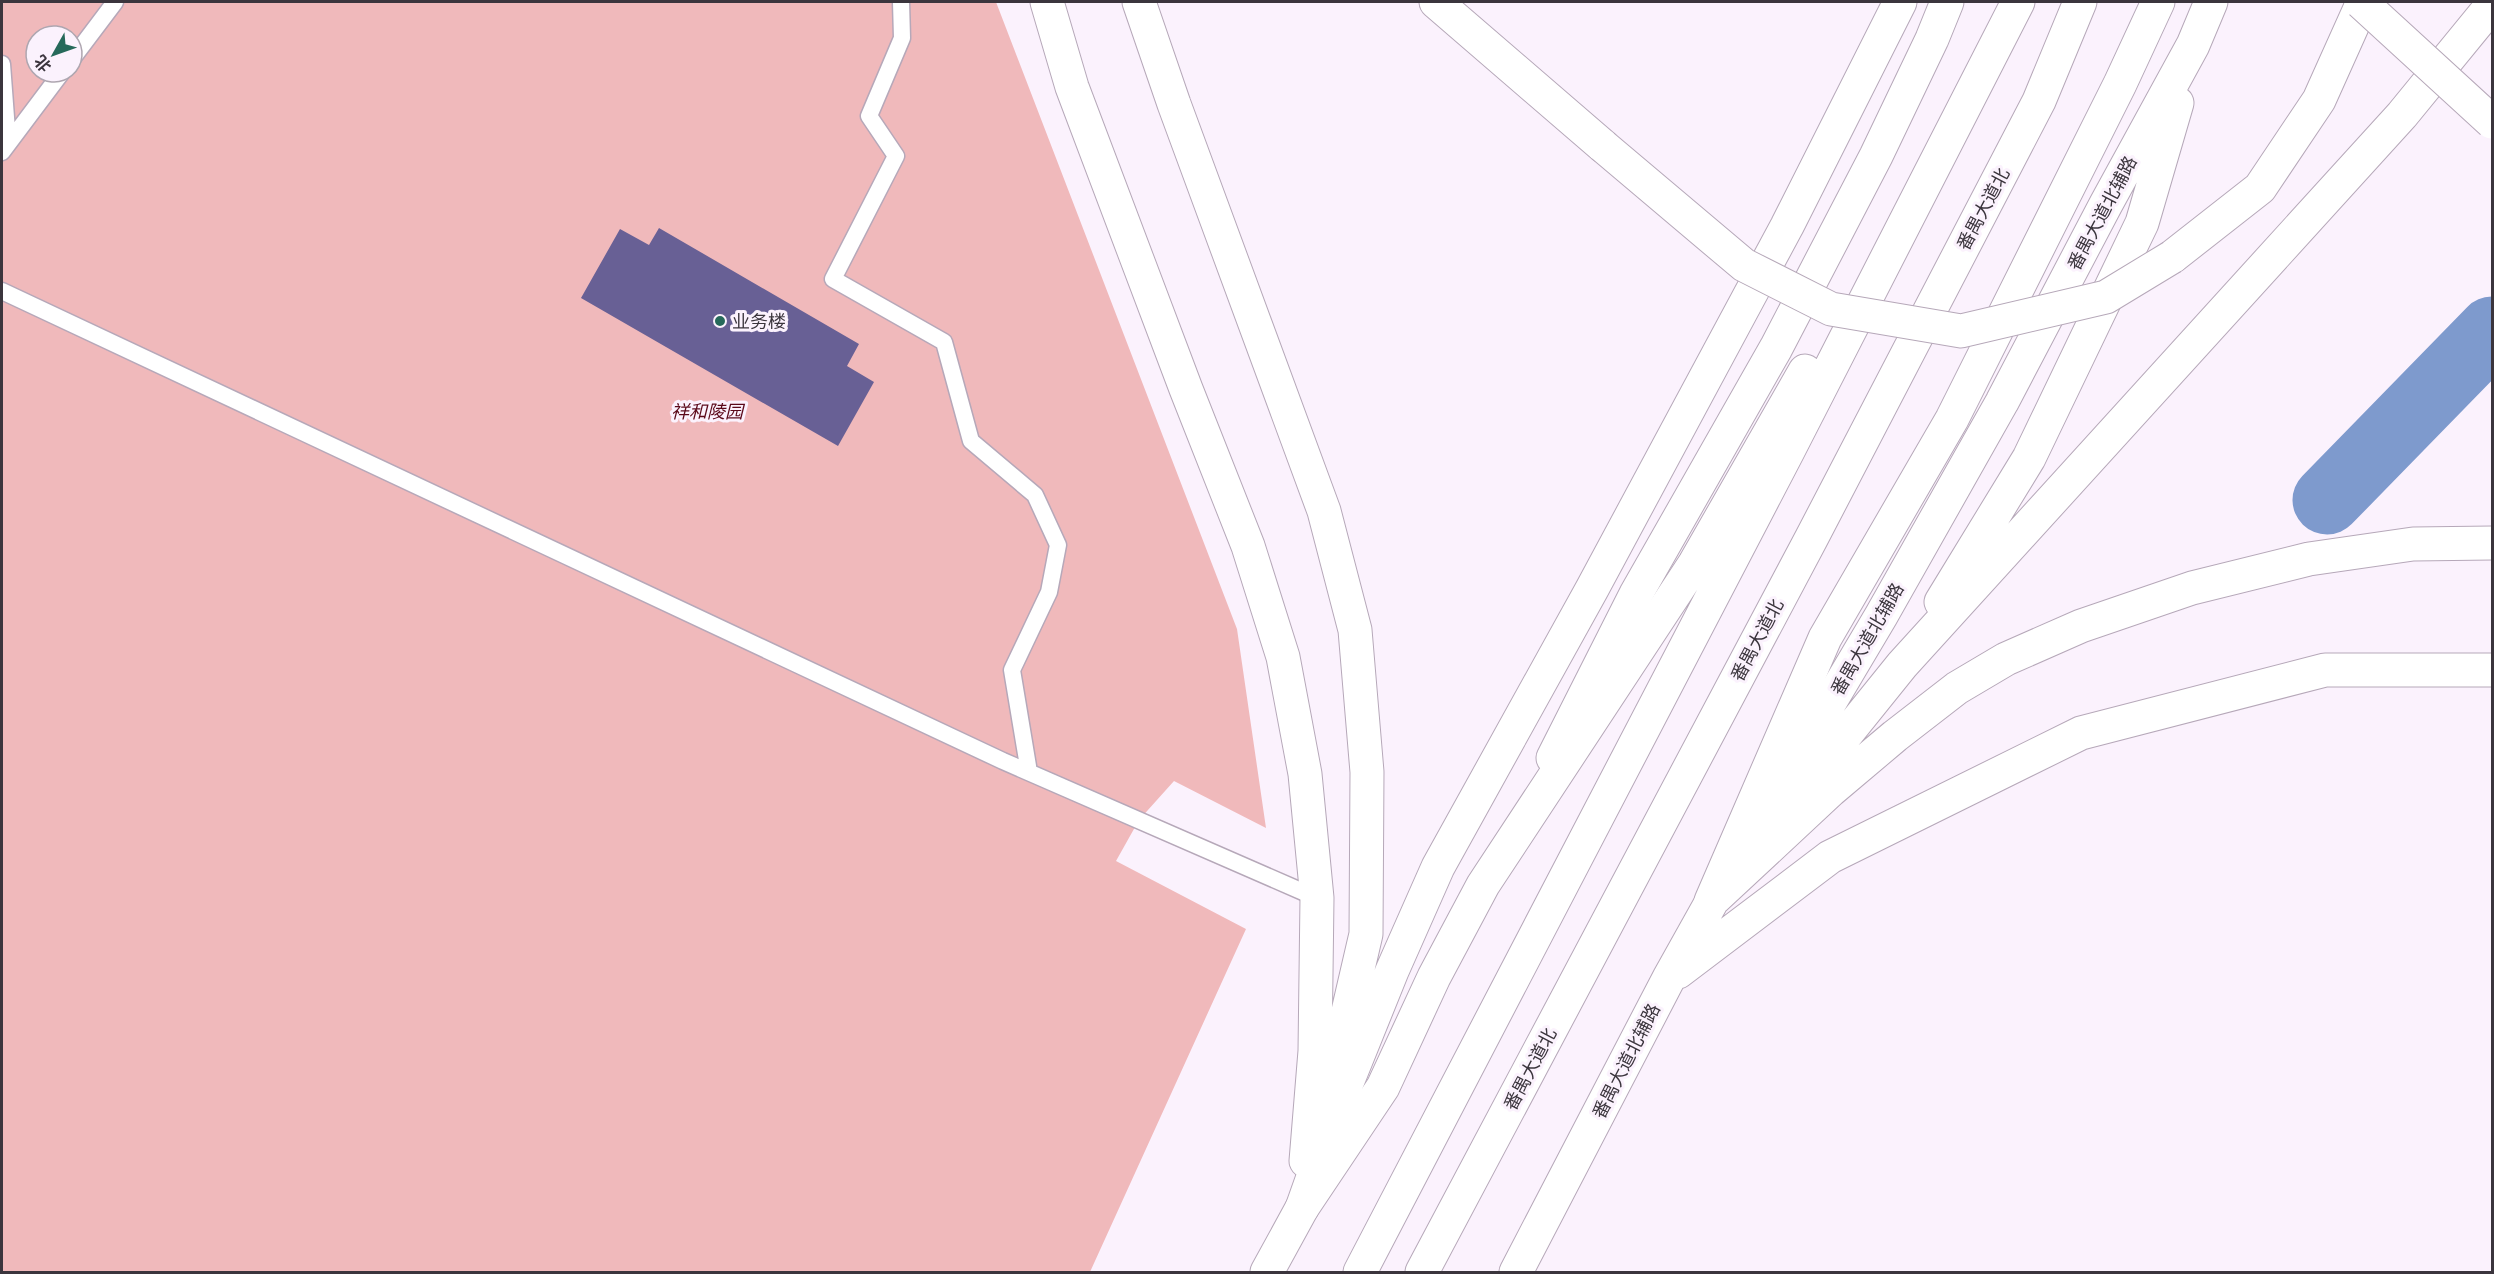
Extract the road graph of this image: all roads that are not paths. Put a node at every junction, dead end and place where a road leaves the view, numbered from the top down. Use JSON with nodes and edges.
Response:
{"nodes":[{"id":1,"x":115,"y":2,"type":"edge"},
{"id":2,"x":902,"y":2,"type":"edge"},
{"id":3,"x":1047,"y":2,"type":"edge"},
{"id":4,"x":1139,"y":2,"type":"edge"},
{"id":5,"x":1436,"y":2,"type":"edge"},
{"id":6,"x":1900,"y":2,"type":"edge"},
{"id":7,"x":1947,"y":2,"type":"edge"},
{"id":8,"x":2016,"y":2,"type":"edge"},
{"id":9,"x":2080,"y":2,"type":"edge"},
{"id":10,"x":2158,"y":2,"type":"edge"},
{"id":11,"x":2211,"y":2,"type":"edge"},
{"id":12,"x":2362,"y":2,"type":"edge"},
{"id":13,"x":2492,"y":3,"type":"edge"},
{"id":14,"x":84,"y":43,"type":"edge"},
{"id":15,"x":2193,"y":45,"type":"junction"},
{"id":16,"x":2,"y":64,"type":"edge"},
{"id":17,"x":53,"y":84,"type":"edge"},
{"id":18,"x":2493,"y":122,"type":"edge"},
{"id":19,"x":5,"y":148,"type":"edge"},
{"id":20,"x":2,"y":291,"type":"edge"},
{"id":21,"x":2493,"y":543,"type":"edge"},
{"id":22,"x":1902,"y":665,"type":"junction"},
{"id":23,"x":2493,"y":670,"type":"edge"},
{"id":24,"x":1029,"y":772,"type":"junction"},
{"id":25,"x":1509,"y":844,"type":"junction"},
{"id":26,"x":1317,"y":898,"type":"junction"},
{"id":27,"x":1711,"y":901,"type":"junction"},
{"id":28,"x":1669,"y":978,"type":"junction"},
{"id":29,"x":1302,"y":1208,"type":"junction"},
{"id":30,"x":1267,"y":1272,"type":"edge"},
{"id":31,"x":1360,"y":1272,"type":"edge"},
{"id":32,"x":1422,"y":1272,"type":"edge"},
{"id":33,"x":1516,"y":1272,"type":"edge"}],
"edges":[{"from":1,"to":14,"type":"lane"},
{"from":2,"to":24,"type":"lane"},
{"from":3,"to":26,"type":"main road"},
{"from":4,"to":29,"type":"main road"},
{"from":5,"to":12,"type":"main road","bridge":true},
{"from":6,"to":29,"type":"main road"},
{"from":7,"to":25,"type":"main road"},
{"from":8,"to":25,"type":"main road"},
{"from":8,"to":31,"type":"main road"},
{"from":9,"to":32,"type":"main road","name":"番禺大道北"},
{"from":10,"to":27,"type":"main road"},
{"from":11,"to":15,"type":"main road","name":"番禺大道北辅路"},
{"from":12,"to":18,"type":"main road","bridge":true},
{"from":13,"to":22,"type":"main road"},
{"from":15,"to":22,"type":"main road"},
{"from":15,"to":27,"type":"main road","name":"番禺大道北辅路"},
{"from":16,"to":19,"type":"lane"},
{"from":17,"to":19,"type":"lane"},
{"from":20,"to":24,"type":"lane"},
{"from":21,"to":27,"type":"main road"},
{"from":22,"to":27,"type":"main road"},
{"from":23,"to":28,"type":"main road"},
{"from":24,"to":26,"type":"lane"},
{"from":25,"to":29,"type":"main road"},
{"from":26,"to":29,"type":"main road"},
{"from":27,"to":28,"type":"main road","name":"番禺大道北辅路"},
{"from":28,"to":33,"type":"main road","name":"番禺大道北辅路"},
{"from":29,"to":30,"type":"main road"}]}
